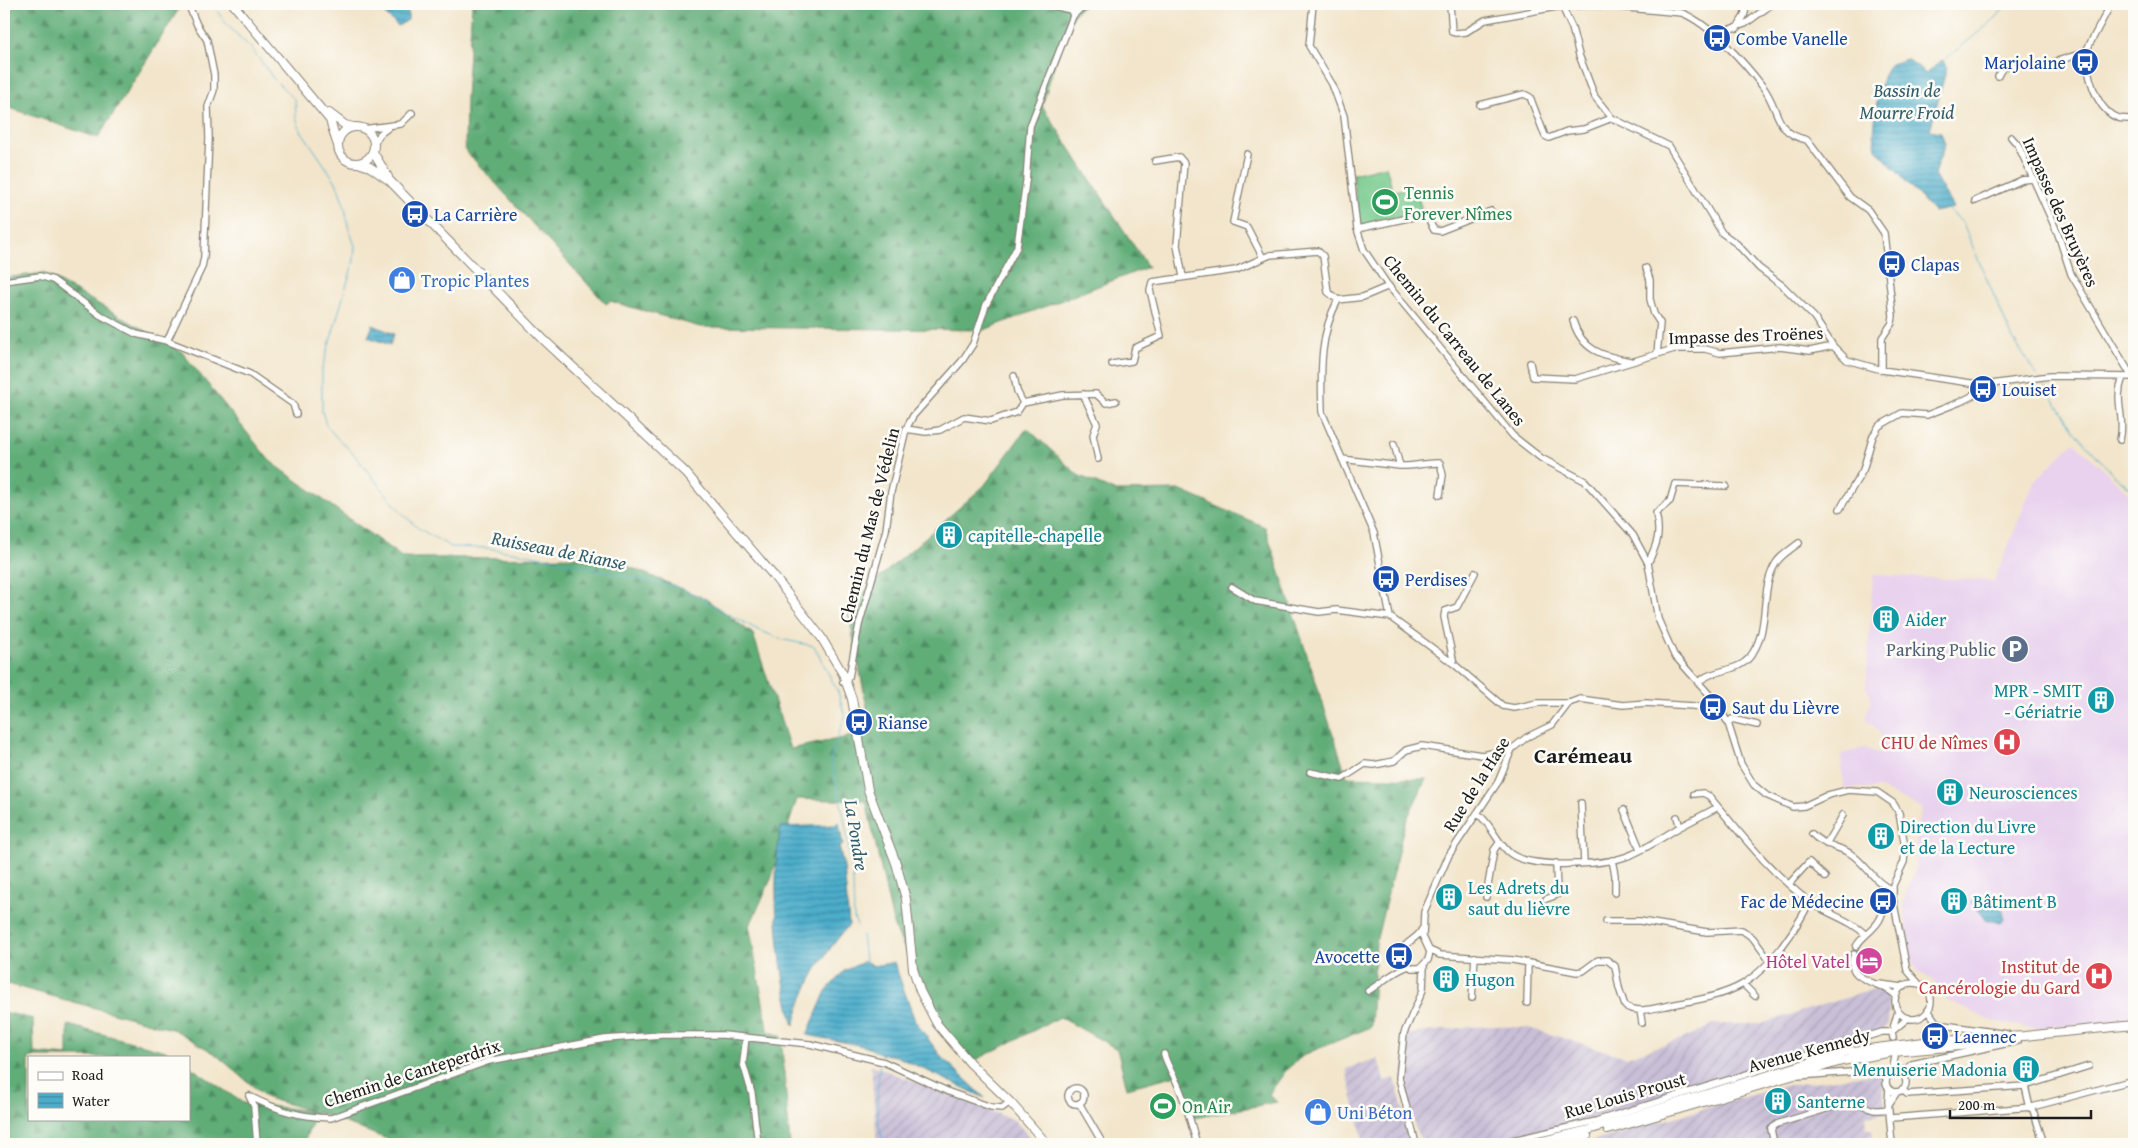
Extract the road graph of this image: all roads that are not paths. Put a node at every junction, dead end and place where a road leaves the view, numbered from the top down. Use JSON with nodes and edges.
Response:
{"nodes":[{"id":1,"x":188,"y":4,"type":"edge"},
{"id":2,"x":233,"y":4,"type":"edge"},
{"id":3,"x":1045,"y":4,"type":"edge"},
{"id":4,"x":1102,"y":4,"type":"edge"},
{"id":5,"x":1313,"y":4,"type":"edge"},
{"id":6,"x":1450,"y":4,"type":"edge"},
{"id":7,"x":1747,"y":4,"type":"edge"},
{"id":8,"x":1772,"y":4,"type":"edge"},
{"id":9,"x":2110,"y":4,"type":"edge"},
{"id":10,"x":1561,"y":5,"type":"edge"},
{"id":11,"x":1073,"y":16,"type":"junction"},
{"id":12,"x":1736,"y":28,"type":"junction"},
{"id":13,"x":1715,"y":34,"type":"junction"},
{"id":14,"x":2085,"y":53,"type":"junction"},
{"id":15,"x":1998,"y":76,"type":"dead end"},
{"id":16,"x":318,"y":104,"type":"junction"},
{"id":17,"x":1480,"y":105,"type":"dead end"},
{"id":18,"x":412,"y":113,"type":"dead end"},
{"id":19,"x":1612,"y":118,"type":"junction"},
{"id":20,"x":2134,"y":119,"type":"edge"},
{"id":21,"x":354,"y":127,"type":"junction"},
{"id":22,"x":389,"y":127,"type":"junction"},
{"id":23,"x":364,"y":129,"type":"junction"},
{"id":24,"x":2011,"y":137,"type":"dead end"},
{"id":25,"x":337,"y":143,"type":"junction"},
{"id":26,"x":373,"y":148,"type":"junction"},
{"id":27,"x":1246,"y":154,"type":"dead end"},
{"id":28,"x":1155,"y":161,"type":"dead end"},
{"id":29,"x":358,"y":163,"type":"junction"},
{"id":30,"x":2033,"y":179,"type":"junction"},
{"id":31,"x":390,"y":181,"type":"junction"},
{"id":32,"x":1975,"y":201,"type":"dead end"},
{"id":33,"x":1491,"y":211,"type":"dead end"},
{"id":34,"x":1357,"y":229,"type":"junction"},
{"id":35,"x":1263,"y":258,"type":"junction"},
{"id":36,"x":1646,"y":268,"type":"dead end"},
{"id":37,"x":1183,"y":277,"type":"junction"},
{"id":38,"x":4,"y":281,"type":"edge"},
{"id":39,"x":1389,"y":286,"type":"junction"},
{"id":40,"x":1338,"y":300,"type":"junction"},
{"id":41,"x":1573,"y":321,"type":"dead end"},
{"id":42,"x":167,"y":341,"type":"junction"},
{"id":43,"x":1833,"y":346,"type":"junction"},
{"id":44,"x":1657,"y":354,"type":"junction"},
{"id":45,"x":1630,"y":361,"type":"junction"},
{"id":46,"x":1530,"y":363,"type":"dead end"},
{"id":47,"x":1112,"y":364,"type":"dead end"},
{"id":48,"x":1882,"y":370,"type":"junction"},
{"id":49,"x":1014,"y":376,"type":"dead end"},
{"id":50,"x":2123,"y":377,"type":"junction"},
{"id":51,"x":2133,"y":377,"type":"edge"},
{"id":52,"x":1980,"y":386,"type":"junction"},
{"id":53,"x":1083,"y":394,"type":"junction"},
{"id":54,"x":1116,"y":401,"type":"dead end"},
{"id":55,"x":1023,"y":403,"type":"junction"},
{"id":56,"x":296,"y":414,"type":"dead end"},
{"id":57,"x":906,"y":429,"type":"junction"},
{"id":58,"x":2120,"y":440,"type":"dead end"},
{"id":59,"x":1394,"y":444,"type":"dead end"},
{"id":60,"x":1342,"y":458,"type":"junction"},
{"id":61,"x":1098,"y":459,"type":"dead end"},
{"id":62,"x":1400,"y":466,"type":"junction"},
{"id":63,"x":1726,"y":486,"type":"dead end"},
{"id":64,"x":1440,"y":495,"type":"dead end"},
{"id":65,"x":1840,"y":509,"type":"dead end"},
{"id":66,"x":1799,"y":543,"type":"dead end"},
{"id":67,"x":1648,"y":563,"type":"junction"},
{"id":68,"x":1475,"y":573,"type":"dead end"},
{"id":69,"x":1232,"y":587,"type":"dead end"},
{"id":70,"x":1390,"y":617,"type":"junction"},
{"id":71,"x":1454,"y":664,"type":"junction"},
{"id":72,"x":843,"y":678,"type":"junction"},
{"id":73,"x":1698,"y":683,"type":"junction"},
{"id":74,"x":1568,"y":703,"type":"junction"},
{"id":75,"x":1723,"y":713,"type":"junction"},
{"id":76,"x":1728,"y":723,"type":"junction"},
{"id":77,"x":1757,"y":725,"type":"dead end"},
{"id":78,"x":1512,"y":749,"type":"junction"},
{"id":79,"x":1310,"y":772,"type":"dead end"},
{"id":80,"x":1694,"y":794,"type":"dead end"},
{"id":81,"x":1581,"y":803,"type":"dead end"},
{"id":82,"x":1718,"y":807,"type":"junction"},
{"id":83,"x":1624,"y":810,"type":"dead end"},
{"id":84,"x":1477,"y":813,"type":"junction"},
{"id":85,"x":1843,"y":814,"type":"dead end"},
{"id":86,"x":1677,"y":817,"type":"dead end"},
{"id":87,"x":1680,"y":827,"type":"junction"},
{"id":88,"x":1812,"y":834,"type":"dead end"},
{"id":89,"x":1499,"y":842,"type":"junction"},
{"id":90,"x":1826,"y":844,"type":"junction"},
{"id":91,"x":1640,"y":849,"type":"junction"},
{"id":92,"x":1612,"y":860,"type":"junction"},
{"id":93,"x":1556,"y":863,"type":"junction"},
{"id":94,"x":1584,"y":863,"type":"junction"},
{"id":95,"x":1825,"y":877,"type":"dead end"},
{"id":96,"x":1789,"y":884,"type":"junction"},
{"id":97,"x":1892,"y":890,"type":"junction"},
{"id":98,"x":1615,"y":893,"type":"dead end"},
{"id":99,"x":1486,"y":897,"type":"dead end"},
{"id":100,"x":1546,"y":899,"type":"dead end"},
{"id":101,"x":1810,"y":902,"type":"junction"},
{"id":102,"x":1606,"y":921,"type":"dead end"},
{"id":103,"x":1422,"y":929,"type":"junction"},
{"id":104,"x":1866,"y":935,"type":"junction"},
{"id":105,"x":1413,"y":941,"type":"junction"},
{"id":106,"x":1425,"y":944,"type":"junction"},
{"id":107,"x":1429,"y":950,"type":"junction"},
{"id":108,"x":1440,"y":955,"type":"junction"},
{"id":109,"x":1475,"y":957,"type":"junction"},
{"id":110,"x":1428,"y":960,"type":"junction"},
{"id":111,"x":1769,"y":960,"type":"junction"},
{"id":112,"x":1403,"y":961,"type":"junction"},
{"id":113,"x":1528,"y":964,"type":"junction"},
{"id":114,"x":1409,"y":966,"type":"junction"},
{"id":115,"x":1424,"y":966,"type":"junction"},
{"id":116,"x":1416,"y":968,"type":"junction"},
{"id":117,"x":1400,"y":969,"type":"junction"},
{"id":118,"x":1907,"y":970,"type":"junction"},
{"id":119,"x":1423,"y":978,"type":"junction"},
{"id":120,"x":1743,"y":984,"type":"junction"},
{"id":121,"x":1874,"y":984,"type":"junction"},
{"id":122,"x":1918,"y":984,"type":"junction"},
{"id":123,"x":1904,"y":986,"type":"junction"},
{"id":124,"x":1368,"y":991,"type":"dead end"},
{"id":125,"x":1755,"y":996,"type":"dead end"},
{"id":126,"x":1896,"y":996,"type":"junction"},
{"id":127,"x":1472,"y":998,"type":"dead end"},
{"id":128,"x":1527,"y":1003,"type":"dead end"},
{"id":129,"x":1640,"y":1010,"type":"junction"},
{"id":130,"x":1928,"y":1010,"type":"junction"},
{"id":131,"x":1898,"y":1011,"type":"junction"},
{"id":132,"x":1908,"y":1018,"type":"junction"},
{"id":133,"x":1642,"y":1023,"type":"dead end"},
{"id":134,"x":2134,"y":1026,"type":"edge"},
{"id":135,"x":2134,"y":1030,"type":"edge"},
{"id":136,"x":1893,"y":1035,"type":"junction"},
{"id":137,"x":746,"y":1038,"type":"junction"},
{"id":138,"x":2021,"y":1038,"type":"junction"},
{"id":139,"x":1164,"y":1054,"type":"dead end"},
{"id":140,"x":1895,"y":1059,"type":"dead end"},
{"id":141,"x":2089,"y":1066,"type":"dead end"},
{"id":142,"x":1897,"y":1072,"type":"junction"},
{"id":143,"x":1786,"y":1077,"type":"junction"},
{"id":144,"x":1886,"y":1078,"type":"junction"},
{"id":145,"x":2134,"y":1080,"type":"edge"},
{"id":146,"x":2025,"y":1086,"type":"junction"},
{"id":147,"x":1889,"y":1089,"type":"junction"},
{"id":148,"x":1901,"y":1089,"type":"junction"},
{"id":149,"x":1008,"y":1100,"type":"junction"},
{"id":150,"x":1079,"y":1103,"type":"dead end"},
{"id":151,"x":1889,"y":1106,"type":"junction"},
{"id":152,"x":2031,"y":1108,"type":"junction"},
{"id":153,"x":1891,"y":1118,"type":"junction"},
{"id":154,"x":257,"y":1144,"type":"edge"},
{"id":155,"x":758,"y":1144,"type":"edge"},
{"id":156,"x":1047,"y":1144,"type":"edge"},
{"id":157,"x":1103,"y":1144,"type":"edge"},
{"id":158,"x":1197,"y":1144,"type":"edge"},
{"id":159,"x":1416,"y":1144,"type":"edge"},
{"id":160,"x":1495,"y":1144,"type":"edge"},
{"id":161,"x":1530,"y":1144,"type":"edge"},
{"id":162,"x":1558,"y":1144,"type":"edge"},
{"id":163,"x":1774,"y":1144,"type":"edge"},
{"id":164,"x":1892,"y":1144,"type":"edge"},
{"id":165,"x":2042,"y":1144,"type":"edge"}],
"edges":[{"from":1,"to":42,"type":"street"},
{"from":2,"to":16,"type":"main road"},
{"from":3,"to":11,"type":"street"},
{"from":4,"to":11,"type":"street"},
{"from":5,"to":34,"type":"street","name":"Chemin du Carreau de Lanes"},
{"from":6,"to":10,"type":"street"},
{"from":7,"to":12,"type":"street"},
{"from":8,"to":12,"type":"street"},
{"from":9,"to":14,"type":"street"},
{"from":10,"to":13,"type":"street"},
{"from":10,"to":19,"type":"street"},
{"from":11,"to":57,"type":"street","name":"Chemin du Mas de Védelin"},
{"from":12,"to":13,"type":"street"},
{"from":13,"to":48,"type":"street"},
{"from":14,"to":15,"type":"street"},
{"from":14,"to":20,"type":"street"},
{"from":16,"to":21,"type":"main road"},
{"from":16,"to":25,"type":"main road"},
{"from":17,"to":19,"type":"street"},
{"from":18,"to":22,"type":"street"},
{"from":19,"to":43,"type":"street"},
{"from":21,"to":23,"type":"main road"},
{"from":21,"to":25,"type":"main road"},
{"from":22,"to":23,"type":"street"},
{"from":22,"to":26,"type":"street"},
{"from":23,"to":26,"type":"main road"},
{"from":24,"to":30,"type":"street","name":"Impasse des Bruyères"},
{"from":25,"to":29,"type":"main road"},
{"from":26,"to":29,"type":"main road"},
{"from":26,"to":31,"type":"main road"},
{"from":27,"to":35,"type":"street"},
{"from":28,"to":37,"type":"street"},
{"from":29,"to":31,"type":"main road"},
{"from":30,"to":32,"type":"street"},
{"from":30,"to":51,"type":"street","name":"Impasse des Bruyères"},
{"from":31,"to":72,"type":"main road"},
{"from":33,"to":34,"type":"street"},
{"from":34,"to":39,"type":"street","name":"Chemin du Carreau de Lanes"},
{"from":35,"to":37,"type":"street"},
{"from":35,"to":40,"type":"street"},
{"from":36,"to":44,"type":"street"},
{"from":37,"to":47,"type":"street"},
{"from":38,"to":42,"type":"street"},
{"from":39,"to":40,"type":"street"},
{"from":39,"to":67,"type":"street","name":"Chemin du Carreau de Lanes"},
{"from":40,"to":60,"type":"street"},
{"from":41,"to":45,"type":"street","name":"Impasse des Troënes"},
{"from":42,"to":56,"type":"street"},
{"from":43,"to":44,"type":"street","name":"Impasse des Troënes"},
{"from":43,"to":48,"type":"street"},
{"from":44,"to":45,"type":"street","name":"Impasse des Troënes"},
{"from":45,"to":46,"type":"street","name":"Impasse des Troënes"},
{"from":48,"to":52,"type":"street"},
{"from":49,"to":55,"type":"street"},
{"from":50,"to":51,"type":"street"},
{"from":50,"to":52,"type":"street"},
{"from":50,"to":58,"type":"street"},
{"from":52,"to":65,"type":"street"},
{"from":53,"to":54,"type":"street"},
{"from":53,"to":55,"type":"street"},
{"from":53,"to":61,"type":"street"},
{"from":55,"to":57,"type":"street"},
{"from":57,"to":72,"type":"street","name":"Chemin du Mas de Védelin"},
{"from":59,"to":62,"type":"street"},
{"from":60,"to":62,"type":"street"},
{"from":60,"to":70,"type":"street"},
{"from":62,"to":64,"type":"street"},
{"from":63,"to":67,"type":"street"},
{"from":66,"to":73,"type":"street"},
{"from":67,"to":73,"type":"street","name":"Chemin du Carreau de Lanes"},
{"from":68,"to":71,"type":"street"},
{"from":69,"to":70,"type":"street"},
{"from":70,"to":71,"type":"street"},
{"from":71,"to":74,"type":"street"},
{"from":72,"to":149,"type":"main road"},
{"from":73,"to":75,"type":"street","name":"Chemin du Carreau de Lanes"},
{"from":74,"to":75,"type":"street"},
{"from":74,"to":78,"type":"street","name":"Rue de la Hase"},
{"from":75,"to":76,"type":"street","name":"Chemin du Carreau de Lanes"},
{"from":76,"to":77,"type":"street"},
{"from":76,"to":97,"type":"street","name":"Chemin du Carreau de Lanes"},
{"from":78,"to":79,"type":"street"},
{"from":78,"to":84,"type":"street","name":"Rue de la Hase"},
{"from":80,"to":82,"type":"street"},
{"from":81,"to":94,"type":"street"},
{"from":82,"to":87,"type":"street"},
{"from":82,"to":96,"type":"street"},
{"from":83,"to":91,"type":"street"},
{"from":84,"to":89,"type":"street"},
{"from":84,"to":103,"type":"street","name":"Rue de la Hase"},
{"from":85,"to":90,"type":"street"},
{"from":86,"to":87,"type":"street"},
{"from":87,"to":91,"type":"street"},
{"from":88,"to":90,"type":"street"},
{"from":89,"to":93,"type":"street"},
{"from":89,"to":99,"type":"street"},
{"from":90,"to":97,"type":"street"},
{"from":91,"to":92,"type":"street"},
{"from":92,"to":94,"type":"street"},
{"from":92,"to":98,"type":"street"},
{"from":93,"to":94,"type":"street"},
{"from":93,"to":100,"type":"street"},
{"from":95,"to":96,"type":"street"},
{"from":96,"to":101,"type":"street"},
{"from":97,"to":104,"type":"street","name":"Chemin du Carreau de Lanes"},
{"from":97,"to":118,"type":"street"},
{"from":101,"to":104,"type":"street"},
{"from":101,"to":111,"type":"street"},
{"from":102,"to":111,"type":"street"},
{"from":103,"to":105,"type":"street"},
{"from":103,"to":106,"type":"street"},
{"from":104,"to":121,"type":"street","name":"Chemin du Carreau de Lanes"},
{"from":105,"to":106,"type":"street"},
{"from":105,"to":112,"type":"street"},
{"from":106,"to":107,"type":"street"},
{"from":107,"to":108,"type":"street"},
{"from":107,"to":110,"type":"street"},
{"from":108,"to":109,"type":"street"},
{"from":108,"to":110,"type":"street"},
{"from":109,"to":113,"type":"street"},
{"from":109,"to":127,"type":"street"},
{"from":110,"to":115,"type":"street"},
{"from":111,"to":120,"type":"street"},
{"from":112,"to":114,"type":"street"},
{"from":112,"to":117,"type":"street"},
{"from":113,"to":128,"type":"street"},
{"from":113,"to":129,"type":"street"},
{"from":114,"to":116,"type":"street"},
{"from":114,"to":117,"type":"street"},
{"from":115,"to":116,"type":"street"},
{"from":115,"to":119,"type":"street"},
{"from":116,"to":119,"type":"street"},
{"from":117,"to":124,"type":"street"},
{"from":118,"to":122,"type":"street"},
{"from":118,"to":123,"type":"street"},
{"from":119,"to":159,"type":"street"},
{"from":120,"to":125,"type":"street"},
{"from":120,"to":129,"type":"street"},
{"from":121,"to":123,"type":"street"},
{"from":121,"to":126,"type":"street"},
{"from":122,"to":123,"type":"street"},
{"from":122,"to":130,"type":"street"},
{"from":123,"to":126,"type":"street"},
{"from":126,"to":131,"type":"street"},
{"from":129,"to":133,"type":"street"},
{"from":130,"to":132,"type":"street"},
{"from":130,"to":138,"type":"street"},
{"from":131,"to":132,"type":"street"},
{"from":131,"to":136,"type":"street"},
{"from":132,"to":136,"type":"street"},
{"from":134,"to":138,"type":"main road","name":"Avenue Kennedy"},
{"from":135,"to":138,"type":"main road","name":"Avenue Kennedy"},
{"from":136,"to":160,"type":"street","name":"Rue Louis Proust"},
{"from":137,"to":149,"type":"street","name":"Chemin de Canteperdrix"},
{"from":137,"to":154,"type":"street","name":"Chemin de Canteperdrix"},
{"from":137,"to":155,"type":"street"},
{"from":138,"to":142,"type":"street"},
{"from":138,"to":143,"type":"main road","name":"Avenue Kennedy"},
{"from":138,"to":161,"type":"main road","name":"Avenue Kennedy"},
{"from":139,"to":158,"type":"street"},
{"from":140,"to":142,"type":"street"},
{"from":141,"to":146,"type":"street"},
{"from":142,"to":144,"type":"street"},
{"from":142,"to":148,"type":"street"},
{"from":143,"to":144,"type":"street"},
{"from":143,"to":162,"type":"main road","name":"Avenue Kennedy"},
{"from":144,"to":147,"type":"street"},
{"from":145,"to":152,"type":"street"},
{"from":146,"to":148,"type":"street"},
{"from":146,"to":152,"type":"street"},
{"from":147,"to":148,"type":"street"},
{"from":147,"to":151,"type":"street"},
{"from":148,"to":151,"type":"street"},
{"from":149,"to":156,"type":"main road"},
{"from":150,"to":157,"type":"street"},
{"from":151,"to":153,"type":"street"},
{"from":151,"to":163,"type":"street"},
{"from":152,"to":153,"type":"street"},
{"from":152,"to":165,"type":"street"},
{"from":153,"to":164,"type":"street"}]}
